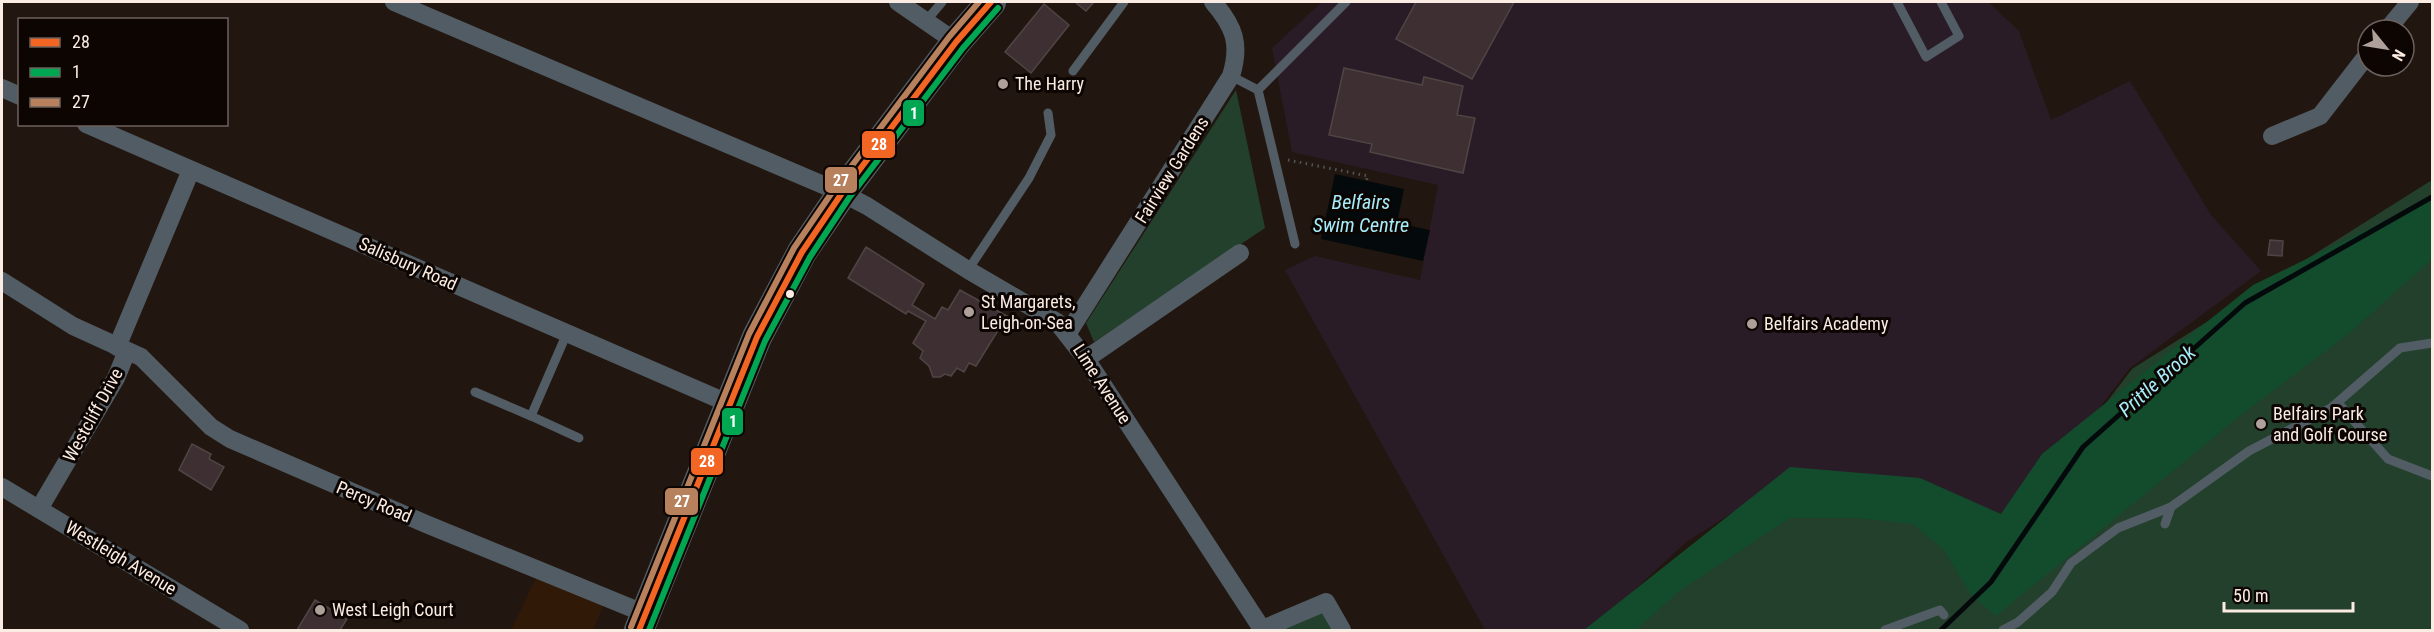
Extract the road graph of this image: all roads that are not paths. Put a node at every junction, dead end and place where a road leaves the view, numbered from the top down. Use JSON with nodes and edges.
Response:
{"nodes":[{"id":1,"x":394,"y":2,"type":"edge"},
{"id":2,"x":898,"y":2,"type":"edge"},
{"id":3,"x":942,"y":2,"type":"edge"},
{"id":4,"x":991,"y":2,"type":"edge"},
{"id":5,"x":1124,"y":2,"type":"edge"},
{"id":6,"x":1213,"y":2,"type":"edge"},
{"id":7,"x":1346,"y":2,"type":"edge"},
{"id":8,"x":1897,"y":2,"type":"edge"},
{"id":9,"x":1941,"y":2,"type":"edge"},
{"id":10,"x":2410,"y":2,"type":"edge"},
{"id":11,"x":2397,"y":18,"type":"edge"},
{"id":12,"x":926,"y":21,"type":"junction"},
{"id":13,"x":956,"y":42,"type":"junction"},
{"id":14,"x":2356,"y":70,"type":"edge"},
{"id":15,"x":1073,"y":71,"type":"dead end"},
{"id":16,"x":1231,"y":76,"type":"junction"},
{"id":17,"x":2,"y":88,"type":"edge"},
{"id":18,"x":1258,"y":90,"type":"junction"},
{"id":19,"x":18,"y":95,"type":"edge"},
{"id":20,"x":1048,"y":113,"type":"dead end"},
{"id":21,"x":91,"y":126,"type":"edge"},
{"id":22,"x":2272,"y":136,"type":"dead end"},
{"id":23,"x":191,"y":170,"type":"junction"},
{"id":24,"x":842,"y":193,"type":"junction"},
{"id":25,"x":1295,"y":244,"type":"dead end"},
{"id":26,"x":1240,"y":253,"type":"dead end"},
{"id":27,"x":968,"y":270,"type":"junction"},
{"id":28,"x":2,"y":281,"type":"edge"},
{"id":29,"x":567,"y":333,"type":"junction"},
{"id":30,"x":1068,"y":333,"type":"junction"},
{"id":31,"x":2433,"y":343,"type":"edge"},
{"id":32,"x":122,"y":349,"type":"junction"},
{"id":33,"x":1086,"y":359,"type":"junction"},
{"id":34,"x":475,"y":392,"type":"dead end"},
{"id":35,"x":2338,"y":403,"type":"junction"},
{"id":36,"x":730,"y":404,"type":"junction"},
{"id":37,"x":531,"y":416,"type":"junction"},
{"id":38,"x":579,"y":438,"type":"dead end"},
{"id":39,"x":2433,"y":476,"type":"edge"},
{"id":40,"x":2,"y":487,"type":"edge"},
{"id":41,"x":2171,"y":507,"type":"junction"},
{"id":42,"x":39,"y":509,"type":"junction"},
{"id":43,"x":2164,"y":524,"type":"dead end"},
{"id":44,"x":1944,"y":615,"type":"dead end"},
{"id":45,"x":643,"y":622,"type":"edge"},
{"id":46,"x":240,"y":630,"type":"edge"},
{"id":47,"x":1261,"y":630,"type":"edge"},
{"id":48,"x":1342,"y":630,"type":"edge"},
{"id":49,"x":1885,"y":630,"type":"edge"},
{"id":50,"x":2002,"y":630,"type":"edge"}],
"edges":[{"from":1,"to":24,"type":"street","name":"Lime Avenue"},
{"from":2,"to":12,"type":"street"},
{"from":3,"to":12,"type":"lane"},
{"from":4,"to":13,"type":"main road"},
{"from":5,"to":15,"type":"lane"},
{"from":6,"to":16,"type":"street","name":"Fairview Gardens"},
{"from":7,"to":18,"type":"lane"},
{"from":8,"to":9,"type":"lane"},
{"from":10,"to":11,"type":"street"},
{"from":12,"to":13,"type":"street"},
{"from":13,"to":24,"type":"main road"},
{"from":14,"to":22,"type":"street"},
{"from":16,"to":18,"type":"lane"},
{"from":16,"to":30,"type":"street","name":"Fairview Gardens"},
{"from":17,"to":19,"type":"street"},
{"from":18,"to":25,"type":"lane"},
{"from":20,"to":27,"type":"lane"},
{"from":21,"to":23,"type":"street","name":"Salisbury Road"},
{"from":23,"to":29,"type":"street","name":"Salisbury Road"},
{"from":23,"to":32,"type":"street"},
{"from":24,"to":27,"type":"street","name":"Lime Avenue"},
{"from":24,"to":36,"type":"main road"},
{"from":26,"to":33,"type":"street"},
{"from":27,"to":30,"type":"street","name":"Lime Avenue"},
{"from":28,"to":32,"type":"street","name":"Westcliff Drive"},
{"from":29,"to":36,"type":"street","name":"Salisbury Road"},
{"from":29,"to":37,"type":"lane"},
{"from":30,"to":33,"type":"street","name":"Lime Avenue"},
{"from":31,"to":35,"type":"lane"},
{"from":32,"to":42,"type":"street","name":"Westcliff Drive"},
{"from":32,"to":45,"type":"street","name":"Percy Road"},
{"from":33,"to":47,"type":"street","name":"Lime Avenue"},
{"from":34,"to":37,"type":"lane"},
{"from":35,"to":39,"type":"lane"},
{"from":35,"to":41,"type":"lane"},
{"from":36,"to":45,"type":"main road"},
{"from":37,"to":38,"type":"lane"},
{"from":40,"to":42,"type":"street","name":"Westleigh Avenue"},
{"from":41,"to":43,"type":"lane"},
{"from":41,"to":50,"type":"lane"},
{"from":42,"to":46,"type":"street","name":"Westleigh Avenue"},
{"from":44,"to":49,"type":"lane"},
{"from":47,"to":48,"type":"street"}]}
